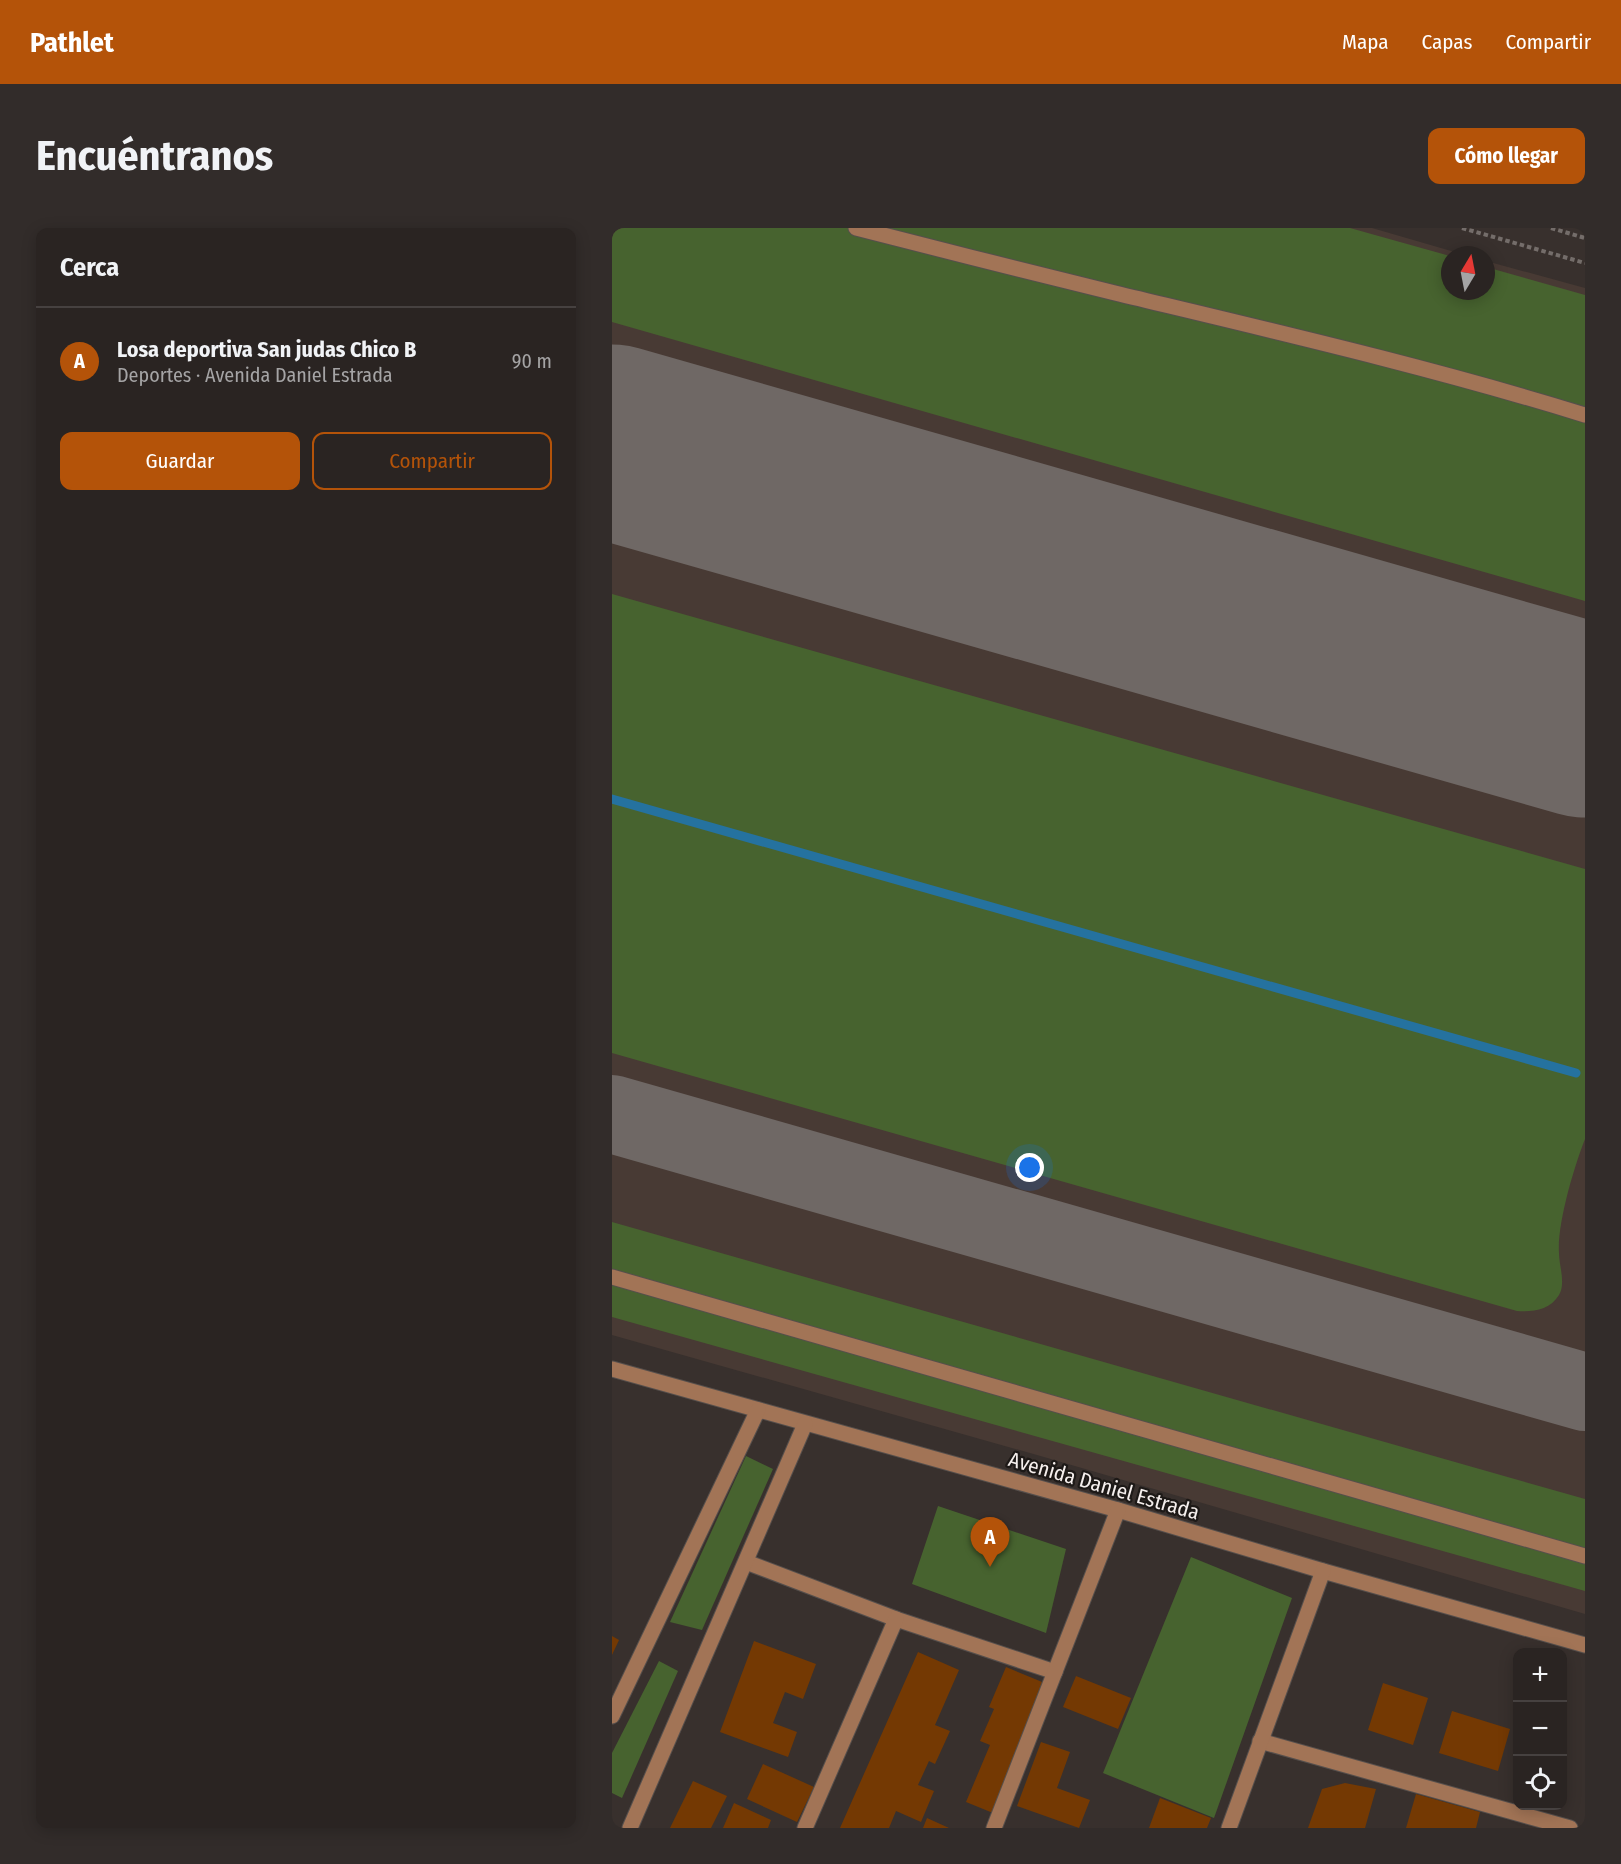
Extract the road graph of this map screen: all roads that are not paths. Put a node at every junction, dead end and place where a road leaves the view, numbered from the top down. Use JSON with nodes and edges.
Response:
{"nodes":[{"id":1,"x":856,"y":228,"type":"edge"},
{"id":2,"x":1585,"y":415,"type":"edge"},
{"id":3,"x":612,"y":1277,"type":"edge"},
{"id":4,"x":612,"y":1369,"type":"edge"},
{"id":5,"x":758,"y":1410,"type":"junction"},
{"id":6,"x":805,"y":1424,"type":"junction"},
{"id":7,"x":1118,"y":1510,"type":"junction"},
{"id":8,"x":1585,"y":1556,"type":"edge"},
{"id":9,"x":746,"y":1562,"type":"junction"},
{"id":10,"x":1323,"y":1571,"type":"junction"},
{"id":11,"x":896,"y":1618,"type":"junction"},
{"id":12,"x":1585,"y":1645,"type":"edge"},
{"id":13,"x":1055,"y":1672,"type":"junction"},
{"id":14,"x":612,"y":1716,"type":"edge"},
{"id":15,"x":1260,"y":1742,"type":"junction"},
{"id":16,"x":630,"y":1828,"type":"edge"},
{"id":17,"x":805,"y":1828,"type":"edge"},
{"id":18,"x":994,"y":1828,"type":"edge"},
{"id":19,"x":1229,"y":1828,"type":"edge"},
{"id":20,"x":1570,"y":1828,"type":"edge"}],
"edges":[{"from":1,"to":2,"type":"street"},
{"from":3,"to":8,"type":"street"},
{"from":4,"to":5,"type":"street","name":"Avenida Daniel Estrada"},
{"from":5,"to":6,"type":"street","name":"Avenida Daniel Estrada"},
{"from":5,"to":14,"type":"street"},
{"from":6,"to":7,"type":"street","name":"Avenida Daniel Estrada"},
{"from":6,"to":9,"type":"street"},
{"from":7,"to":10,"type":"street","name":"Avenida Daniel Estrada"},
{"from":7,"to":13,"type":"street"},
{"from":9,"to":11,"type":"street"},
{"from":9,"to":16,"type":"street"},
{"from":10,"to":12,"type":"street","name":"Avenida Daniel Estrada"},
{"from":10,"to":15,"type":"street"},
{"from":11,"to":13,"type":"street"},
{"from":11,"to":17,"type":"street"},
{"from":13,"to":18,"type":"street"},
{"from":15,"to":19,"type":"street"},
{"from":15,"to":20,"type":"street"}]}
